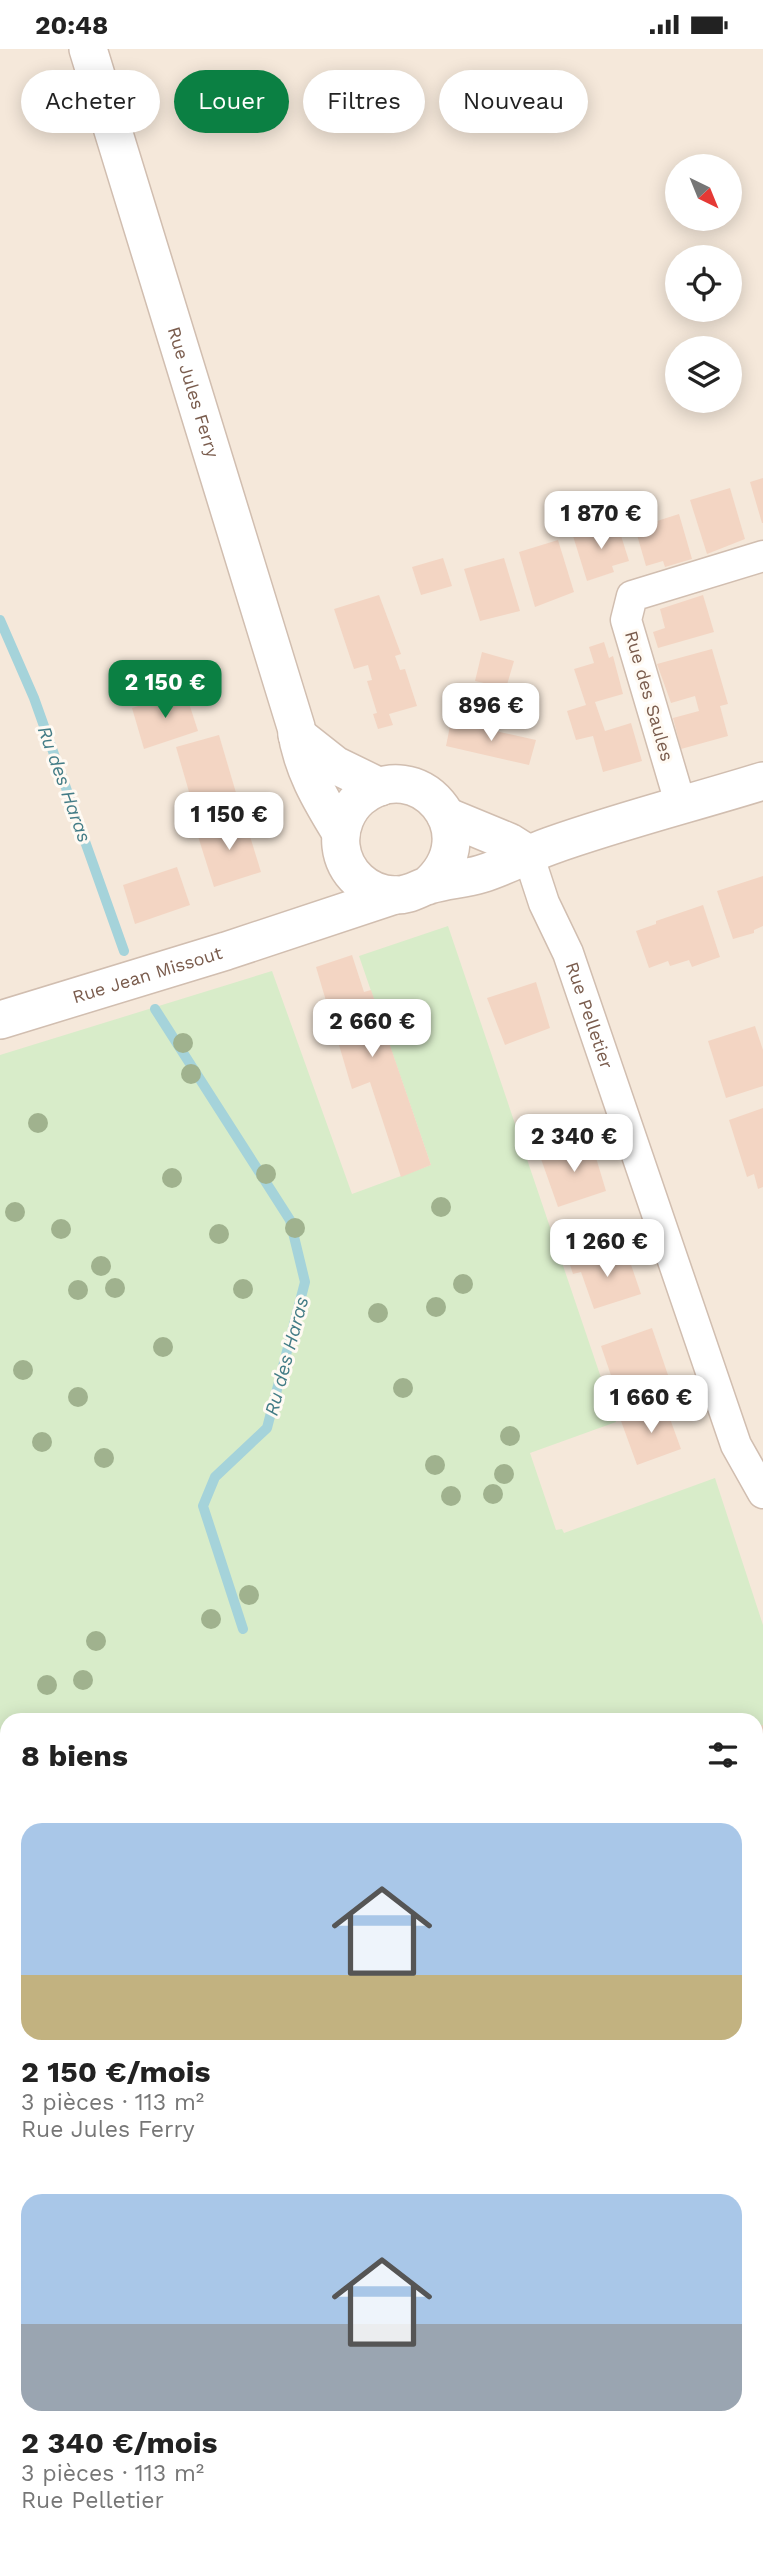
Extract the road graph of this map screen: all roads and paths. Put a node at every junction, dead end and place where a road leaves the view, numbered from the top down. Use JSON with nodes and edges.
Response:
{"nodes":[{"id":1,"x":88,"y":49,"type":"edge"},
{"id":2,"x":763,"y":556,"type":"edge"},
{"id":3,"x":297,"y":735,"type":"junction"},
{"id":4,"x":763,"y":781,"type":"edge"},
{"id":5,"x":380,"y":787,"type":"junction"},
{"id":6,"x":681,"y":806,"type":"junction"},
{"id":7,"x":446,"y":816,"type":"junction"},
{"id":8,"x":341,"y":833,"type":"junction"},
{"id":9,"x":528,"y":854,"type":"junction"},
{"id":10,"x":352,"y":874,"type":"junction"},
{"id":11,"x":411,"y":890,"type":"junction"},
{"id":12,"x":293,"y":928,"type":"junction"},
{"id":13,"x":0,"y":1020,"type":"edge"},
{"id":14,"x":763,"y":1493,"type":"edge"}],
"edges":[{"from":1,"to":3,"type":"street","name":"Rue Jules Ferry"},
{"from":2,"to":6,"type":"street","name":"Rue des Saules"},
{"from":3,"to":5,"type":"street"},
{"from":3,"to":8,"type":"street","name":"Rue Jules Ferry"},
{"from":4,"to":6,"type":"street","name":"Rue Jean Missout"},
{"from":5,"to":7,"type":"street"},
{"from":5,"to":8,"type":"street"},
{"from":6,"to":9,"type":"street","name":"Rue Jean Missout"},
{"from":7,"to":9,"type":"street"},
{"from":7,"to":11,"type":"street"},
{"from":8,"to":10,"type":"street"},
{"from":9,"to":11,"type":"street","name":"Rue Jean Missout"},
{"from":9,"to":14,"type":"street","name":"Rue Pelletier"},
{"from":10,"to":11,"type":"street"},
{"from":10,"to":12,"type":"street","name":"Rue Jean Missout"},
{"from":11,"to":12,"type":"street","name":"Rue Jean Missout"},
{"from":12,"to":13,"type":"street","name":"Rue Jean Missout"}]}
